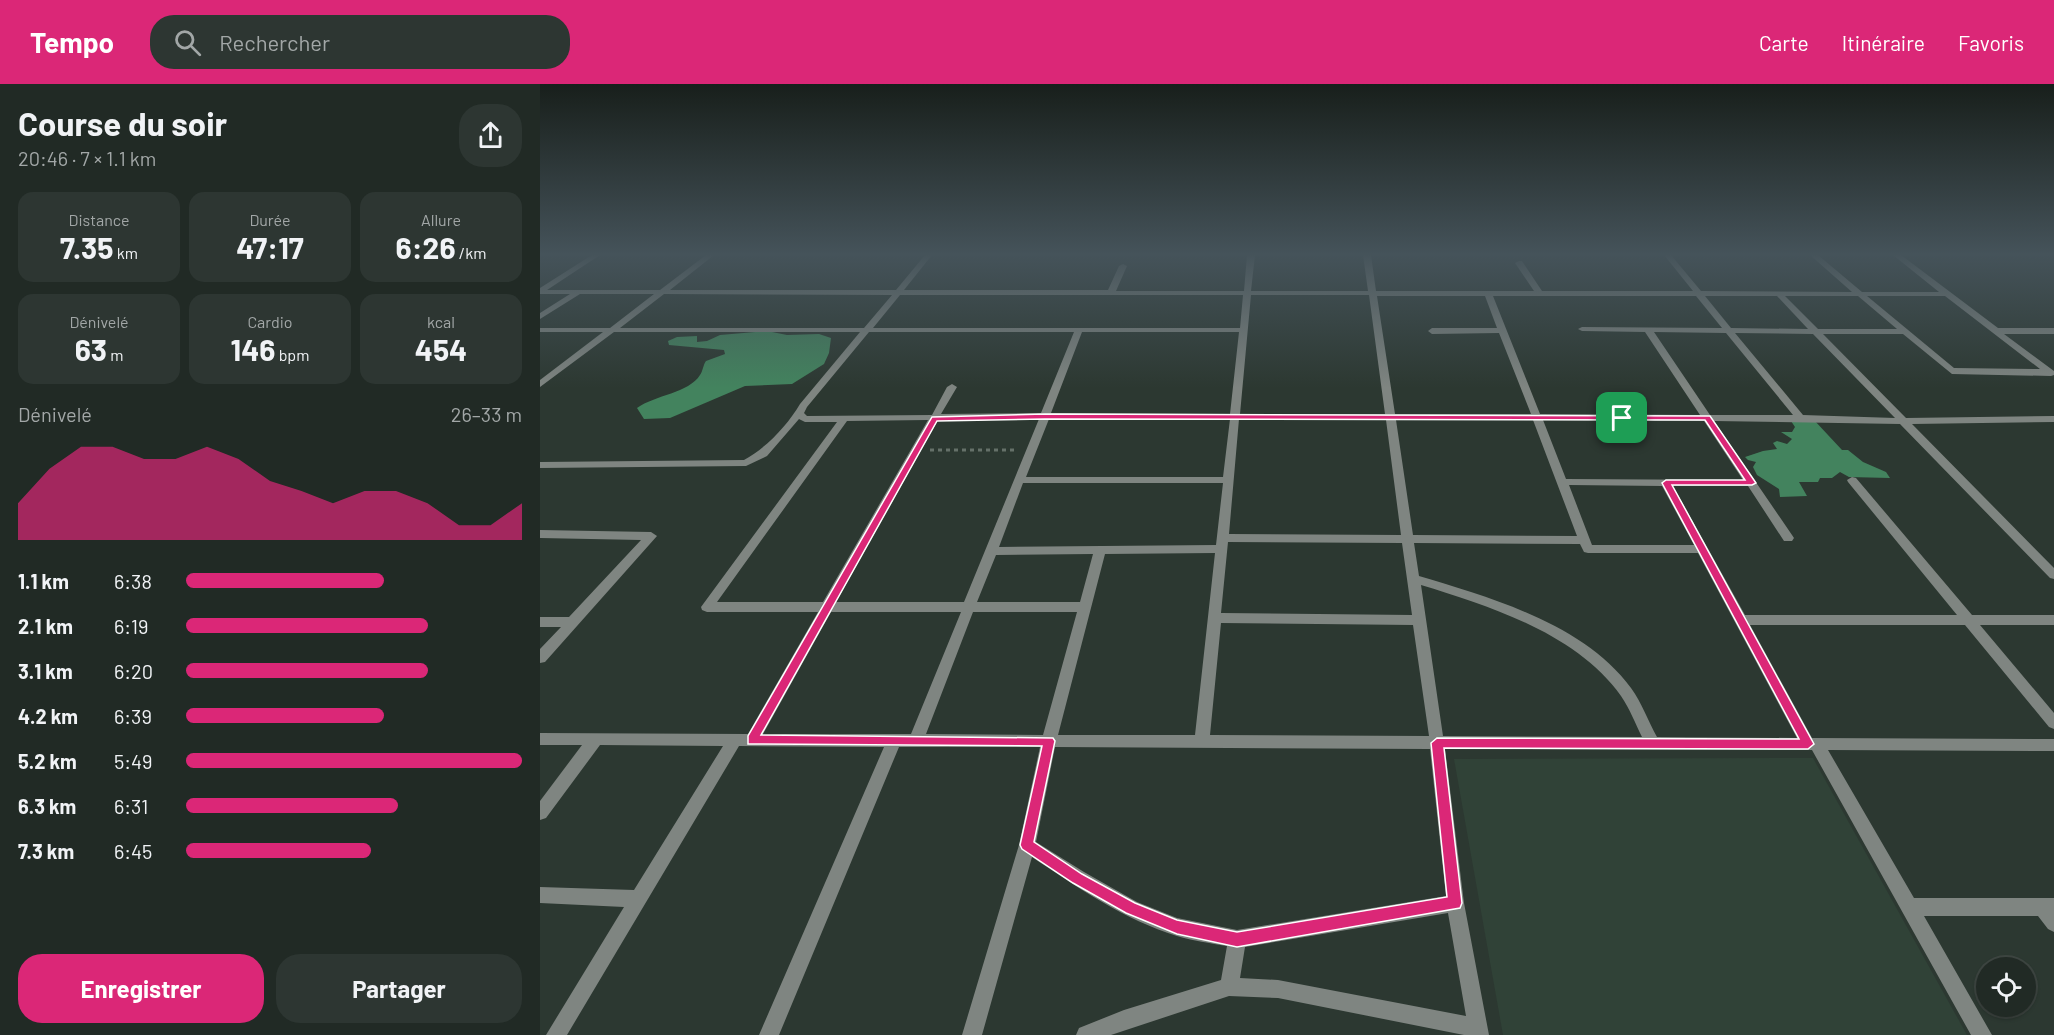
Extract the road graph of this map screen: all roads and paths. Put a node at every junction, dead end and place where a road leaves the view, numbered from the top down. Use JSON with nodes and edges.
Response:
{"nodes":[{"id":1,"x":567,"y":299,"type":"edge"},
{"id":2,"x":652,"y":299,"type":"edge"},
{"id":3,"x":892,"y":299,"type":"edge"},
{"id":4,"x":1247,"y":299,"type":"edge"},
{"id":5,"x":1373,"y":299,"type":"edge"},
{"id":6,"x":1491,"y":299,"type":"edge"},
{"id":7,"x":1702,"y":299,"type":"edge"},
{"id":8,"x":1784,"y":299,"type":"edge"},
{"id":9,"x":1866,"y":299,"type":"edge"},
{"id":10,"x":1954,"y":299,"type":"edge"},
{"id":11,"x":540,"y":317,"type":"edge"},
{"id":12,"x":1582,"y":329,"type":"dead end"},
{"id":13,"x":540,"y":330,"type":"edge"},
{"id":14,"x":612,"y":330,"type":"junction"},
{"id":15,"x":868,"y":330,"type":"junction"},
{"id":16,"x":1079,"y":330,"type":"junction"},
{"id":17,"x":1244,"y":330,"type":"junction"},
{"id":18,"x":1503,"y":330,"type":"junction"},
{"id":19,"x":1648,"y":330,"type":"junction"},
{"id":20,"x":1728,"y":330,"type":"junction"},
{"id":21,"x":1432,"y":331,"type":"dead end"},
{"id":22,"x":1815,"y":331,"type":"junction"},
{"id":23,"x":1996,"y":331,"type":"junction"},
{"id":24,"x":2054,"y":331,"type":"edge"},
{"id":25,"x":1905,"y":332,"type":"junction"},
{"id":26,"x":2034,"y":361,"type":"junction"},
{"id":27,"x":2054,"y":361,"type":"edge"},
{"id":28,"x":2051,"y":374,"type":"edge"},
{"id":29,"x":540,"y":384,"type":"edge"},
{"id":30,"x":952,"y":387,"type":"dead end"},
{"id":31,"x":799,"y":414,"type":"junction"},
{"id":32,"x":1045,"y":416,"type":"junction"},
{"id":33,"x":1235,"y":417,"type":"junction"},
{"id":34,"x":1390,"y":417,"type":"junction"},
{"id":35,"x":1537,"y":417,"type":"junction"},
{"id":36,"x":1708,"y":418,"type":"junction"},
{"id":37,"x":1800,"y":418,"type":"junction"},
{"id":38,"x":935,"y":419,"type":"junction"},
{"id":39,"x":2054,"y":419,"type":"edge"},
{"id":40,"x":843,"y":420,"type":"junction"},
{"id":41,"x":1903,"y":421,"type":"junction"},
{"id":42,"x":917,"y":450,"type":"junction"},
{"id":43,"x":1031,"y":450,"type":"junction"},
{"id":44,"x":540,"y":465,"type":"edge"},
{"id":45,"x":1019,"y":480,"type":"junction"},
{"id":46,"x":1228,"y":480,"type":"junction"},
{"id":47,"x":1852,"y":480,"type":"dead end"},
{"id":48,"x":1562,"y":482,"type":"junction"},
{"id":49,"x":1666,"y":483,"type":"junction"},
{"id":50,"x":1752,"y":483,"type":"junction"},
{"id":51,"x":540,"y":534,"type":"edge"},
{"id":52,"x":1788,"y":538,"type":"dead end"},
{"id":53,"x":1408,"y":539,"type":"junction"},
{"id":54,"x":1585,"y":540,"type":"junction"},
{"id":55,"x":1222,"y":544,"type":"junction"},
{"id":56,"x":1702,"y":549,"type":"junction"},
{"id":57,"x":1100,"y":550,"type":"junction"},
{"id":58,"x":991,"y":551,"type":"junction"},
{"id":59,"x":2054,"y":575,"type":"edge"},
{"id":60,"x":1412,"y":578,"type":"junction"},
{"id":61,"x":827,"y":607,"type":"junction"},
{"id":62,"x":969,"y":607,"type":"junction"},
{"id":63,"x":1085,"y":607,"type":"junction"},
{"id":64,"x":1214,"y":618,"type":"junction"},
{"id":65,"x":1419,"y":620,"type":"junction"},
{"id":66,"x":1740,"y":620,"type":"junction"},
{"id":67,"x":1968,"y":620,"type":"junction"},
{"id":68,"x":2054,"y":620,"type":"edge"},
{"id":69,"x":540,"y":622,"type":"edge"},
{"id":70,"x":573,"y":622,"type":"junction"},
{"id":71,"x":540,"y":658,"type":"edge"},
{"id":72,"x":2054,"y":723,"type":"edge"},
{"id":73,"x":540,"y":739,"type":"edge"},
{"id":74,"x":596,"y":739,"type":"junction"},
{"id":75,"x":743,"y":740,"type":"junction"},
{"id":76,"x":916,"y":740,"type":"junction"},
{"id":77,"x":894,"y":741,"type":"junction"},
{"id":78,"x":1049,"y":741,"type":"junction"},
{"id":79,"x":1202,"y":742,"type":"junction"},
{"id":80,"x":1437,"y":743,"type":"junction"},
{"id":81,"x":1653,"y":744,"type":"junction"},
{"id":82,"x":1812,"y":744,"type":"junction"},
{"id":83,"x":2054,"y":745,"type":"edge"},
{"id":84,"x":540,"y":813,"type":"edge"},
{"id":85,"x":1027,"y":845,"type":"junction"},
{"id":86,"x":540,"y":895,"type":"edge"},
{"id":87,"x":638,"y":899,"type":"junction"},
{"id":88,"x":1455,"y":903,"type":"junction"},
{"id":89,"x":1909,"y":907,"type":"junction"},
{"id":90,"x":2049,"y":907,"type":"edge"},
{"id":91,"x":2054,"y":922,"type":"edge"},
{"id":92,"x":1237,"y":939,"type":"junction"},
{"id":93,"x":1229,"y":987,"type":"junction"},
{"id":94,"x":1479,"y":1031,"type":"edge"},
{"id":95,"x":556,"y":1035,"type":"edge"},
{"id":96,"x":769,"y":1035,"type":"edge"},
{"id":97,"x":972,"y":1035,"type":"edge"},
{"id":98,"x":1086,"y":1035,"type":"edge"},
{"id":99,"x":1982,"y":1035,"type":"edge"}],
"edges":[{"from":1,"to":11,"type":"street"},
{"from":2,"to":14,"type":"street"},
{"from":3,"to":15,"type":"street"},
{"from":4,"to":17,"type":"street"},
{"from":5,"to":34,"type":"street"},
{"from":6,"to":18,"type":"street"},
{"from":7,"to":20,"type":"street"},
{"from":8,"to":22,"type":"street"},
{"from":9,"to":25,"type":"street"},
{"from":10,"to":23,"type":"street"},
{"from":12,"to":19,"type":"street"},
{"from":13,"to":14,"type":"street"},
{"from":14,"to":15,"type":"street"},
{"from":14,"to":29,"type":"street"},
{"from":15,"to":16,"type":"street"},
{"from":15,"to":31,"type":"street"},
{"from":16,"to":17,"type":"street"},
{"from":16,"to":32,"type":"street"},
{"from":17,"to":33,"type":"street"},
{"from":18,"to":21,"type":"street"},
{"from":18,"to":35,"type":"street"},
{"from":19,"to":20,"type":"street"},
{"from":19,"to":36,"type":"street"},
{"from":20,"to":22,"type":"street"},
{"from":20,"to":37,"type":"street"},
{"from":22,"to":25,"type":"street"},
{"from":22,"to":41,"type":"street"},
{"from":23,"to":24,"type":"street"},
{"from":23,"to":26,"type":"street"},
{"from":25,"to":28,"type":"street"},
{"from":26,"to":27,"type":"street"},
{"from":26,"to":28,"type":"street"},
{"from":30,"to":38,"type":"street"},
{"from":31,"to":40,"type":"street"},
{"from":31,"to":44,"type":"street"},
{"from":32,"to":33,"type":"street"},
{"from":32,"to":38,"type":"street"},
{"from":32,"to":43,"type":"street"},
{"from":33,"to":34,"type":"street"},
{"from":33,"to":46,"type":"street"},
{"from":34,"to":35,"type":"street"},
{"from":34,"to":53,"type":"street"},
{"from":35,"to":36,"type":"street"},
{"from":35,"to":48,"type":"street"},
{"from":36,"to":37,"type":"street"},
{"from":36,"to":50,"type":"street"},
{"from":37,"to":41,"type":"street"},
{"from":38,"to":40,"type":"street"},
{"from":38,"to":42,"type":"street"},
{"from":39,"to":41,"type":"street"},
{"from":40,"to":61,"type":"street"},
{"from":41,"to":59,"type":"street"},
{"from":42,"to":43,"type":"path"},
{"from":42,"to":61,"type":"street"},
{"from":43,"to":45,"type":"street"},
{"from":45,"to":46,"type":"street"},
{"from":45,"to":58,"type":"street"},
{"from":46,"to":55,"type":"street"},
{"from":47,"to":67,"type":"street"},
{"from":48,"to":49,"type":"street"},
{"from":48,"to":54,"type":"street"},
{"from":49,"to":50,"type":"street"},
{"from":49,"to":56,"type":"street"},
{"from":50,"to":52,"type":"street"},
{"from":51,"to":70,"type":"street"},
{"from":53,"to":54,"type":"street"},
{"from":53,"to":55,"type":"street"},
{"from":53,"to":60,"type":"street"},
{"from":54,"to":56,"type":"street"},
{"from":55,"to":57,"type":"street"},
{"from":55,"to":64,"type":"street"},
{"from":56,"to":66,"type":"street"},
{"from":57,"to":58,"type":"street"},
{"from":57,"to":63,"type":"street"},
{"from":58,"to":62,"type":"street"},
{"from":60,"to":65,"type":"street"},
{"from":60,"to":81,"type":"street"},
{"from":61,"to":62,"type":"street"},
{"from":61,"to":75,"type":"street"},
{"from":62,"to":63,"type":"street"},
{"from":62,"to":76,"type":"street"},
{"from":63,"to":78,"type":"street"},
{"from":64,"to":65,"type":"street"},
{"from":64,"to":79,"type":"street"},
{"from":65,"to":80,"type":"street"},
{"from":66,"to":67,"type":"street"},
{"from":66,"to":82,"type":"street"},
{"from":67,"to":68,"type":"street"},
{"from":67,"to":72,"type":"street"},
{"from":69,"to":70,"type":"street"},
{"from":70,"to":71,"type":"street"},
{"from":73,"to":74,"type":"street"},
{"from":74,"to":75,"type":"street"},
{"from":74,"to":84,"type":"street"},
{"from":75,"to":77,"type":"street"},
{"from":75,"to":87,"type":"street"},
{"from":76,"to":77,"type":"street"},
{"from":76,"to":78,"type":"street"},
{"from":77,"to":96,"type":"street"},
{"from":78,"to":79,"type":"street"},
{"from":78,"to":85,"type":"street"},
{"from":79,"to":80,"type":"street"},
{"from":80,"to":81,"type":"street"},
{"from":80,"to":88,"type":"street"},
{"from":81,"to":82,"type":"street"},
{"from":82,"to":83,"type":"street"},
{"from":82,"to":89,"type":"street"},
{"from":85,"to":92,"type":"street"},
{"from":85,"to":97,"type":"street"},
{"from":86,"to":87,"type":"street"},
{"from":87,"to":95,"type":"street"},
{"from":88,"to":92,"type":"street"},
{"from":88,"to":94,"type":"street"},
{"from":89,"to":90,"type":"street"},
{"from":89,"to":99,"type":"street"},
{"from":90,"to":91,"type":"street"},
{"from":92,"to":93,"type":"street"},
{"from":93,"to":94,"type":"street"},
{"from":93,"to":98,"type":"street"}]}
